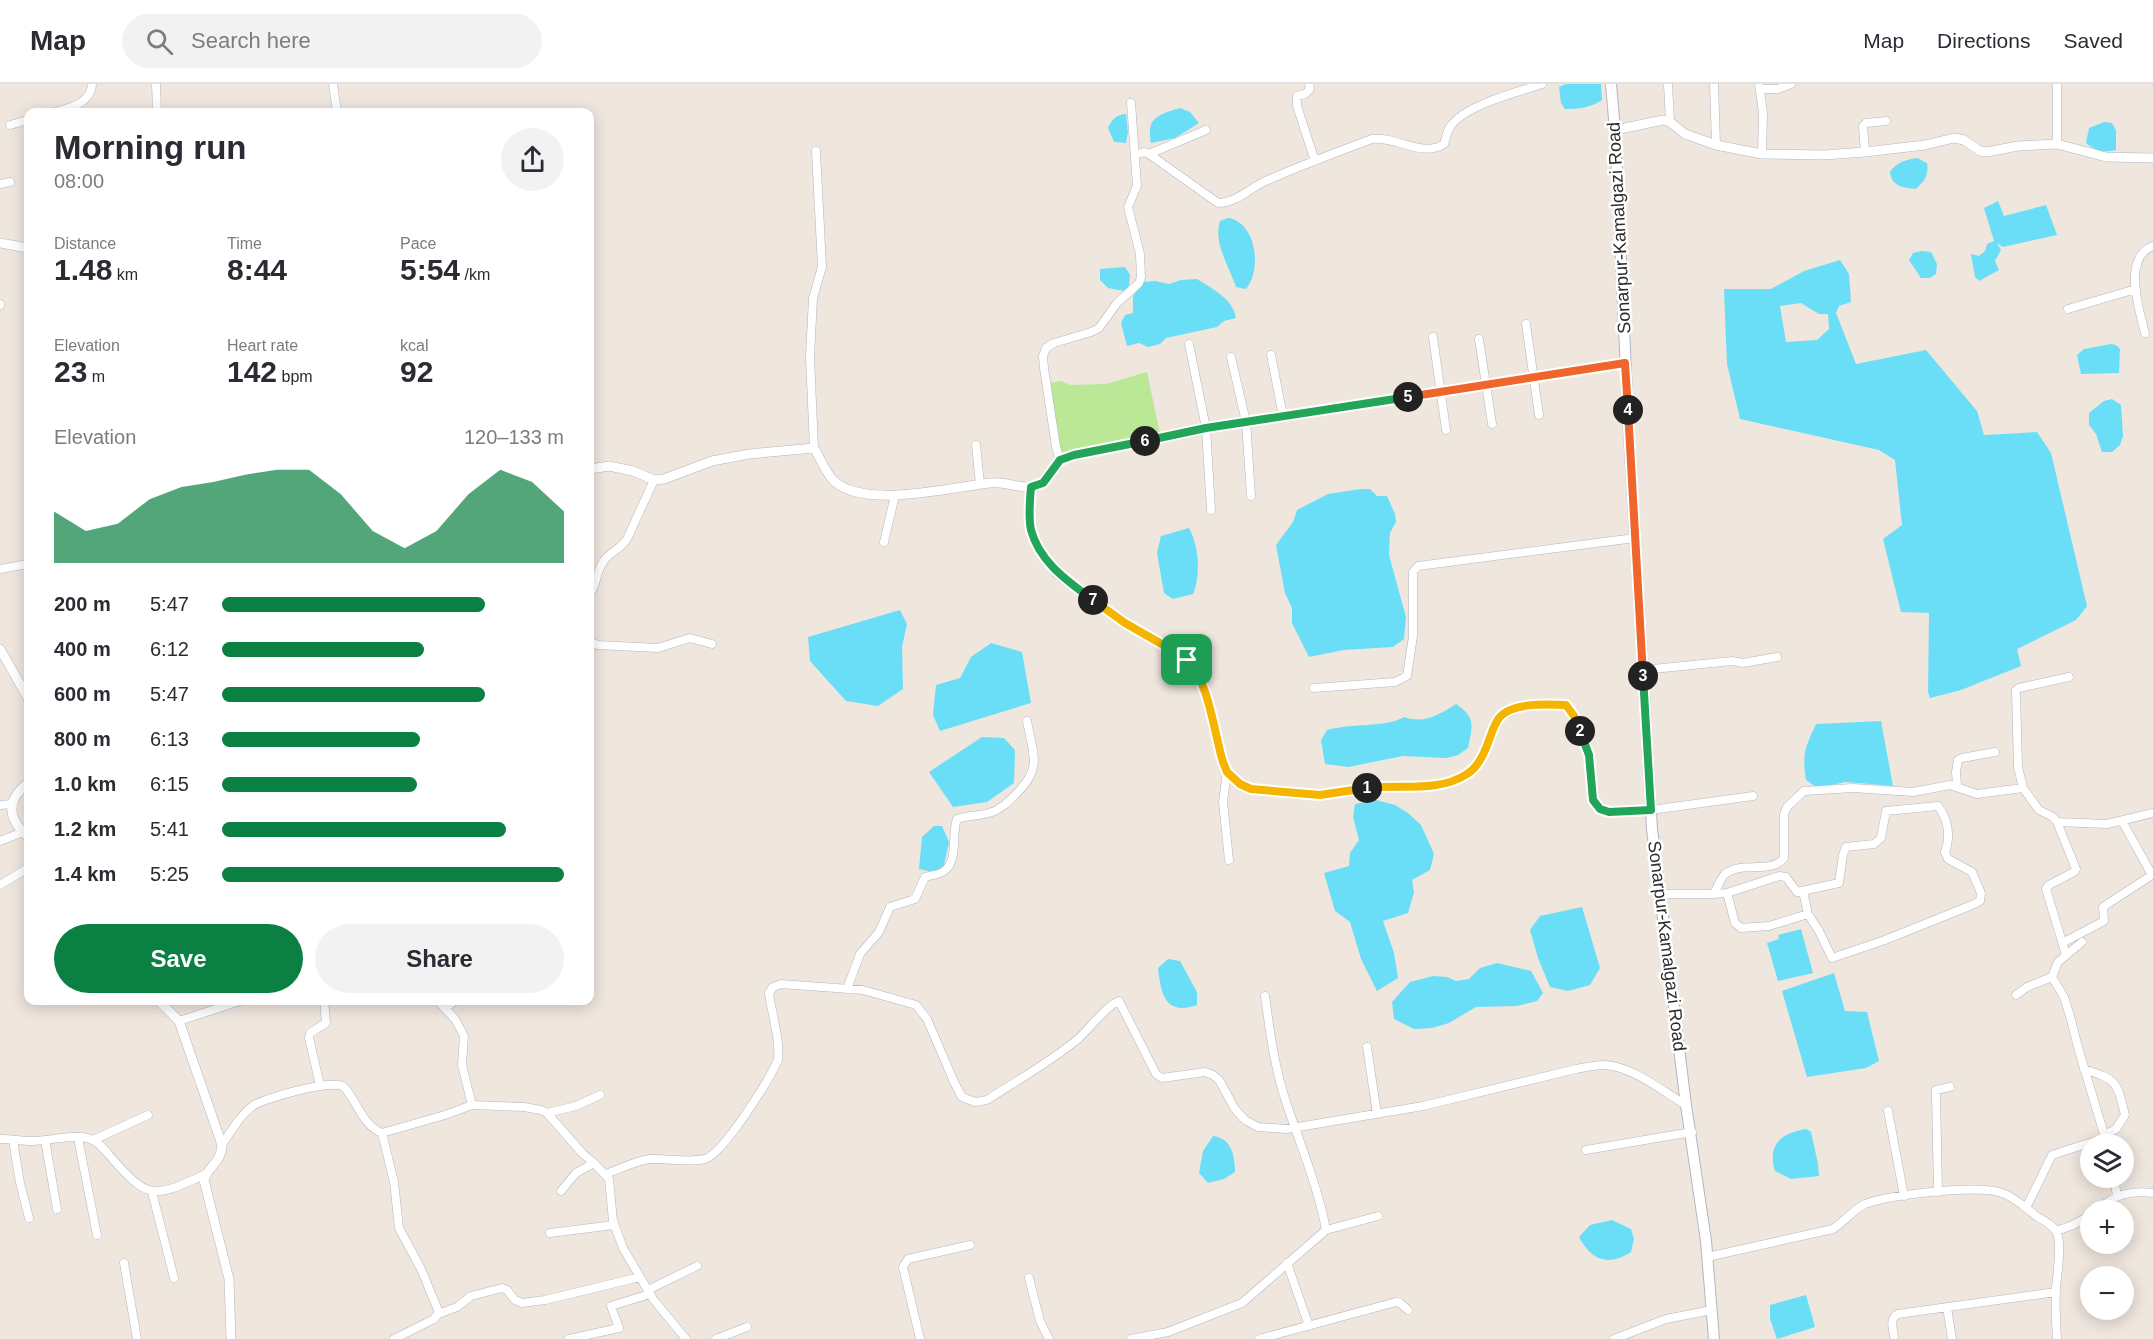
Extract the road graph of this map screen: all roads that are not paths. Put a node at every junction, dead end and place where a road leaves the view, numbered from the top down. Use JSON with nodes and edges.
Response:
{"nodes":[{"id":1,"x":92,"y":84,"type":"edge"},
{"id":2,"x":156,"y":84,"type":"edge"},
{"id":3,"x":333,"y":84,"type":"edge"},
{"id":4,"x":1309,"y":84,"type":"edge"},
{"id":5,"x":1542,"y":84,"type":"edge"},
{"id":6,"x":1611,"y":84,"type":"edge"},
{"id":7,"x":1668,"y":84,"type":"edge"},
{"id":8,"x":1714,"y":84,"type":"edge"},
{"id":9,"x":1791,"y":84,"type":"edge"},
{"id":10,"x":2057,"y":84,"type":"edge"},
{"id":11,"x":1760,"y":86,"type":"edge"},
{"id":12,"x":1131,"y":103,"type":"dead end"},
{"id":13,"x":68,"y":108,"type":"edge"},
{"id":14,"x":157,"y":108,"type":"edge"},
{"id":15,"x":336,"y":108,"type":"edge"},
{"id":16,"x":24,"y":121,"type":"edge"},
{"id":17,"x":1886,"y":121,"type":"dead end"},
{"id":18,"x":1670,"y":122,"type":"junction"},
{"id":19,"x":10,"y":125,"type":"dead end"},
{"id":20,"x":1206,"y":130,"type":"dead end"},
{"id":21,"x":1616,"y":130,"type":"junction"},
{"id":22,"x":2057,"y":144,"type":"junction"},
{"id":23,"x":1716,"y":146,"type":"junction"},
{"id":24,"x":816,"y":151,"type":"dead end"},
{"id":25,"x":1865,"y":152,"type":"junction"},
{"id":26,"x":1135,"y":154,"type":"junction"},
{"id":27,"x":1149,"y":154,"type":"junction"},
{"id":28,"x":1762,"y":154,"type":"junction"},
{"id":29,"x":2153,"y":158,"type":"edge"},
{"id":30,"x":1315,"y":161,"type":"junction"},
{"id":31,"x":10,"y":182,"type":"dead end"},
{"id":32,"x":0,"y":184,"type":"edge"},
{"id":33,"x":0,"y":243,"type":"edge"},
{"id":34,"x":2153,"y":246,"type":"edge"},
{"id":35,"x":24,"y":247,"type":"edge"},
{"id":36,"x":2136,"y":290,"type":"junction"},
{"id":37,"x":2068,"y":309,"type":"dead end"},
{"id":38,"x":1526,"y":324,"type":"dead end"},
{"id":39,"x":2145,"y":333,"type":"dead end"},
{"id":40,"x":1433,"y":337,"type":"dead end"},
{"id":41,"x":1479,"y":339,"type":"dead end"},
{"id":42,"x":1189,"y":344,"type":"dead end"},
{"id":43,"x":1271,"y":355,"type":"dead end"},
{"id":44,"x":1231,"y":357,"type":"dead end"},
{"id":45,"x":1625,"y":363,"type":"junction"},
{"id":46,"x":1534,"y":378,"type":"junction"},
{"id":47,"x":1485,"y":385,"type":"junction"},
{"id":48,"x":1441,"y":391,"type":"junction"},
{"id":49,"x":1539,"y":415,"type":"dead end"},
{"id":50,"x":1283,"y":416,"type":"junction"},
{"id":51,"x":1246,"y":422,"type":"junction"},
{"id":52,"x":1492,"y":424,"type":"dead end"},
{"id":53,"x":1206,"y":428,"type":"junction"},
{"id":54,"x":1446,"y":429,"type":"dead end"},
{"id":55,"x":976,"y":445,"type":"dead end"},
{"id":56,"x":814,"y":448,"type":"junction"},
{"id":57,"x":1060,"y":460,"type":"junction"},
{"id":58,"x":594,"y":468,"type":"edge"},
{"id":59,"x":654,"y":480,"type":"junction"},
{"id":60,"x":980,"y":484,"type":"junction"},
{"id":61,"x":1031,"y":487,"type":"junction"},
{"id":62,"x":895,"y":495,"type":"junction"},
{"id":63,"x":1251,"y":496,"type":"dead end"},
{"id":64,"x":1211,"y":510,"type":"dead end"},
{"id":65,"x":1635,"y":538,"type":"junction"},
{"id":66,"x":884,"y":542,"type":"dead end"},
{"id":67,"x":24,"y":565,"type":"edge"},
{"id":68,"x":0,"y":569,"type":"edge"},
{"id":69,"x":594,"y":587,"type":"edge"},
{"id":70,"x":594,"y":643,"type":"edge"},
{"id":71,"x":712,"y":644,"type":"dead end"},
{"id":72,"x":0,"y":649,"type":"edge"},
{"id":73,"x":1777,"y":657,"type":"dead end"},
{"id":74,"x":1643,"y":670,"type":"junction"},
{"id":75,"x":2069,"y":677,"type":"dead end"},
{"id":76,"x":1314,"y":688,"type":"dead end"},
{"id":77,"x":24,"y":691,"type":"edge"},
{"id":78,"x":1028,"y":721,"type":"dead end"},
{"id":79,"x":1995,"y":752,"type":"dead end"},
{"id":80,"x":1227,"y":772,"type":"junction"},
{"id":81,"x":1957,"y":786,"type":"junction"},
{"id":82,"x":24,"y":787,"type":"edge"},
{"id":83,"x":2023,"y":788,"type":"junction"},
{"id":84,"x":1753,"y":796,"type":"dead end"},
{"id":85,"x":13,"y":804,"type":"junction"},
{"id":86,"x":0,"y":805,"type":"edge"},
{"id":87,"x":1651,"y":810,"type":"junction"},
{"id":88,"x":2153,"y":813,"type":"edge"},
{"id":89,"x":2057,"y":822,"type":"junction"},
{"id":90,"x":2122,"y":822,"type":"junction"},
{"id":91,"x":24,"y":833,"type":"edge"},
{"id":92,"x":24,"y":835,"type":"edge"},
{"id":93,"x":0,"y":840,"type":"edge"},
{"id":94,"x":1229,"y":860,"type":"dead end"},
{"id":95,"x":24,"y":870,"type":"edge"},
{"id":96,"x":0,"y":885,"type":"edge"},
{"id":97,"x":1803,"y":891,"type":"junction"},
{"id":98,"x":1727,"y":893,"type":"junction"},
{"id":99,"x":1660,"y":894,"type":"junction"},
{"id":100,"x":1713,"y":894,"type":"junction"},
{"id":101,"x":1808,"y":914,"type":"junction"},
{"id":102,"x":2082,"y":942,"type":"dead end"},
{"id":103,"x":2062,"y":943,"type":"junction"},
{"id":104,"x":2066,"y":955,"type":"junction"},
{"id":105,"x":2052,"y":978,"type":"junction"},
{"id":106,"x":848,"y":989,"type":"junction"},
{"id":107,"x":2016,"y":995,"type":"dead end"},
{"id":108,"x":1265,"y":996,"type":"dead end"},
{"id":109,"x":163,"y":1005,"type":"edge"},
{"id":110,"x":228,"y":1005,"type":"edge"},
{"id":111,"x":324,"y":1005,"type":"edge"},
{"id":112,"x":443,"y":1005,"type":"edge"},
{"id":113,"x":450,"y":1005,"type":"edge"},
{"id":114,"x":446,"y":1008,"type":"junction"},
{"id":115,"x":179,"y":1021,"type":"junction"},
{"id":116,"x":1368,"y":1047,"type":"dead end"},
{"id":117,"x":2084,"y":1069,"type":"junction"},
{"id":118,"x":320,"y":1085,"type":"junction"},
{"id":119,"x":1950,"y":1087,"type":"dead end"},
{"id":120,"x":600,"y":1095,"type":"dead end"},
{"id":121,"x":472,"y":1105,"type":"junction"},
{"id":122,"x":1686,"y":1105,"type":"junction"},
{"id":123,"x":1888,"y":1111,"type":"dead end"},
{"id":124,"x":547,"y":1113,"type":"junction"},
{"id":125,"x":1377,"y":1114,"type":"junction"},
{"id":126,"x":148,"y":1115,"type":"dead end"},
{"id":127,"x":1296,"y":1127,"type":"junction"},
{"id":128,"x":1692,"y":1132,"type":"junction"},
{"id":129,"x":382,"y":1133,"type":"junction"},
{"id":130,"x":2104,"y":1134,"type":"edge"},
{"id":131,"x":2107,"y":1134,"type":"edge"},
{"id":132,"x":78,"y":1138,"type":"junction"},
{"id":133,"x":0,"y":1139,"type":"edge"},
{"id":134,"x":13,"y":1140,"type":"junction"},
{"id":135,"x":45,"y":1140,"type":"junction"},
{"id":136,"x":93,"y":1140,"type":"junction"},
{"id":137,"x":222,"y":1145,"type":"junction"},
{"id":138,"x":2080,"y":1147,"type":"edge"},
{"id":139,"x":1586,"y":1150,"type":"dead end"},
{"id":140,"x":594,"y":1163,"type":"junction"},
{"id":141,"x":206,"y":1174,"type":"junction"},
{"id":142,"x":606,"y":1174,"type":"junction"},
{"id":143,"x":2116,"y":1188,"type":"edge"},
{"id":144,"x":561,"y":1191,"type":"dead end"},
{"id":145,"x":152,"y":1192,"type":"junction"},
{"id":146,"x":1938,"y":1192,"type":"junction"},
{"id":147,"x":2153,"y":1193,"type":"edge"},
{"id":148,"x":1904,"y":1196,"type":"junction"},
{"id":149,"x":2117,"y":1196,"type":"junction"},
{"id":150,"x":2111,"y":1200,"type":"edge"},
{"id":151,"x":2026,"y":1208,"type":"junction"},
{"id":152,"x":57,"y":1209,"type":"dead end"},
{"id":153,"x":1378,"y":1216,"type":"dead end"},
{"id":154,"x":29,"y":1218,"type":"dead end"},
{"id":155,"x":2080,"y":1221,"type":"edge"},
{"id":156,"x":614,"y":1225,"type":"junction"},
{"id":157,"x":1326,"y":1230,"type":"junction"},
{"id":158,"x":2056,"y":1231,"type":"junction"},
{"id":159,"x":550,"y":1233,"type":"dead end"},
{"id":160,"x":97,"y":1235,"type":"dead end"},
{"id":161,"x":970,"y":1245,"type":"dead end"},
{"id":162,"x":1707,"y":1257,"type":"junction"},
{"id":163,"x":124,"y":1263,"type":"dead end"},
{"id":164,"x":1287,"y":1263,"type":"junction"},
{"id":165,"x":697,"y":1266,"type":"dead end"},
{"id":166,"x":640,"y":1277,"type":"junction"},
{"id":167,"x":174,"y":1278,"type":"dead end"},
{"id":168,"x":1029,"y":1278,"type":"dead end"},
{"id":169,"x":649,"y":1292,"type":"junction"},
{"id":170,"x":2056,"y":1292,"type":"junction"},
{"id":171,"x":1947,"y":1307,"type":"junction"},
{"id":172,"x":1408,"y":1310,"type":"dead end"},
{"id":173,"x":1712,"y":1310,"type":"junction"},
{"id":174,"x":438,"y":1314,"type":"junction"},
{"id":175,"x":1310,"y":1326,"type":"junction"},
{"id":176,"x":747,"y":1327,"type":"dead end"},
{"id":177,"x":1169,"y":1336,"type":"edge"},
{"id":178,"x":403,"y":1337,"type":"edge"},
{"id":179,"x":1894,"y":1338,"type":"edge"},
{"id":180,"x":136,"y":1339,"type":"edge"},
{"id":181,"x":231,"y":1339,"type":"edge"},
{"id":182,"x":394,"y":1339,"type":"edge"},
{"id":183,"x":569,"y":1339,"type":"edge"},
{"id":184,"x":686,"y":1339,"type":"edge"},
{"id":185,"x":716,"y":1339,"type":"edge"},
{"id":186,"x":920,"y":1339,"type":"edge"},
{"id":187,"x":1048,"y":1339,"type":"edge"},
{"id":188,"x":1131,"y":1339,"type":"edge"},
{"id":189,"x":1259,"y":1339,"type":"edge"},
{"id":190,"x":1614,"y":1339,"type":"edge"},
{"id":191,"x":1714,"y":1339,"type":"edge"},
{"id":192,"x":1885,"y":1339,"type":"edge"},
{"id":193,"x":1952,"y":1339,"type":"edge"},
{"id":194,"x":2057,"y":1339,"type":"edge"}],
"edges":[{"from":1,"to":13,"type":"street"},
{"from":2,"to":14,"type":"street"},
{"from":3,"to":15,"type":"street"},
{"from":4,"to":30,"type":"street"},
{"from":5,"to":30,"type":"street"},
{"from":6,"to":21,"type":"main road","name":"Sonarpur-Kamalgazi Road"},
{"from":7,"to":18,"type":"street"},
{"from":8,"to":23,"type":"street"},
{"from":9,"to":11,"type":"street"},
{"from":10,"to":22,"type":"street"},
{"from":11,"to":28,"type":"street"},
{"from":12,"to":26,"type":"street"},
{"from":16,"to":19,"type":"street"},
{"from":17,"to":25,"type":"street"},
{"from":18,"to":21,"type":"street"},
{"from":18,"to":23,"type":"street"},
{"from":20,"to":27,"type":"street"},
{"from":21,"to":45,"type":"main road","name":"Sonarpur-Kamalgazi Road"},
{"from":22,"to":25,"type":"street"},
{"from":22,"to":29,"type":"street"},
{"from":23,"to":28,"type":"street"},
{"from":24,"to":56,"type":"street"},
{"from":25,"to":28,"type":"street"},
{"from":26,"to":27,"type":"street"},
{"from":26,"to":57,"type":"street"},
{"from":27,"to":30,"type":"street"},
{"from":31,"to":32,"type":"street"},
{"from":33,"to":35,"type":"street"},
{"from":34,"to":36,"type":"street"},
{"from":36,"to":37,"type":"street"},
{"from":36,"to":39,"type":"street"},
{"from":38,"to":46,"type":"street"},
{"from":40,"to":48,"type":"street"},
{"from":41,"to":47,"type":"street"},
{"from":42,"to":53,"type":"street"},
{"from":43,"to":50,"type":"street"},
{"from":44,"to":51,"type":"street"},
{"from":45,"to":46,"type":"street"},
{"from":45,"to":65,"type":"main road","name":"Sonarpur-Kamalgazi Road"},
{"from":46,"to":47,"type":"street"},
{"from":46,"to":49,"type":"street"},
{"from":47,"to":48,"type":"street"},
{"from":47,"to":52,"type":"street"},
{"from":48,"to":50,"type":"street"},
{"from":48,"to":54,"type":"street"},
{"from":50,"to":51,"type":"street"},
{"from":51,"to":53,"type":"street"},
{"from":51,"to":63,"type":"street"},
{"from":53,"to":57,"type":"street"},
{"from":53,"to":64,"type":"street"},
{"from":55,"to":60,"type":"street"},
{"from":56,"to":59,"type":"street"},
{"from":56,"to":62,"type":"street"},
{"from":57,"to":61,"type":"street"},
{"from":58,"to":59,"type":"street"},
{"from":59,"to":69,"type":"street"},
{"from":60,"to":61,"type":"street"},
{"from":60,"to":62,"type":"street"},
{"from":61,"to":80,"type":"street"},
{"from":62,"to":66,"type":"street"},
{"from":65,"to":74,"type":"main road","name":"Sonarpur-Kamalgazi Road"},
{"from":65,"to":76,"type":"street"},
{"from":67,"to":68,"type":"street"},
{"from":70,"to":71,"type":"street"},
{"from":72,"to":77,"type":"street"},
{"from":73,"to":74,"type":"street"},
{"from":74,"to":87,"type":"main road","name":"Sonarpur-Kamalgazi Road"},
{"from":75,"to":83,"type":"street"},
{"from":78,"to":106,"type":"street"},
{"from":79,"to":81,"type":"street"},
{"from":80,"to":87,"type":"street"},
{"from":80,"to":94,"type":"street"},
{"from":81,"to":83,"type":"street"},
{"from":81,"to":100,"type":"street"},
{"from":82,"to":85,"type":"street"},
{"from":83,"to":89,"type":"street"},
{"from":84,"to":87,"type":"street"},
{"from":85,"to":86,"type":"street"},
{"from":85,"to":91,"type":"street"},
{"from":87,"to":99,"type":"main road","name":"Sonarpur-Kamalgazi Road"},
{"from":88,"to":90,"type":"street"},
{"from":89,"to":90,"type":"street"},
{"from":89,"to":103,"type":"street"},
{"from":90,"to":103,"type":"street"},
{"from":92,"to":93,"type":"street"},
{"from":95,"to":96,"type":"street"},
{"from":97,"to":98,"type":"street"},
{"from":97,"to":101,"type":"street"},
{"from":97,"to":101,"type":"street"},
{"from":98,"to":100,"type":"street"},
{"from":98,"to":101,"type":"street"},
{"from":99,"to":100,"type":"street"},
{"from":99,"to":122,"type":"main road","name":"Sonarpur-Kamalgazi Road"},
{"from":102,"to":104,"type":"street"},
{"from":103,"to":104,"type":"street"},
{"from":104,"to":105,"type":"street"},
{"from":105,"to":107,"type":"street"},
{"from":105,"to":117,"type":"street"},
{"from":106,"to":127,"type":"street"},
{"from":106,"to":142,"type":"street"},
{"from":108,"to":127,"type":"street"},
{"from":109,"to":115,"type":"street"},
{"from":110,"to":115,"type":"street"},
{"from":111,"to":118,"type":"street"},
{"from":112,"to":114,"type":"street"},
{"from":113,"to":114,"type":"street"},
{"from":114,"to":121,"type":"street"},
{"from":115,"to":137,"type":"street"},
{"from":116,"to":125,"type":"street"},
{"from":117,"to":130,"type":"street"},
{"from":117,"to":131,"type":"street"},
{"from":118,"to":129,"type":"street"},
{"from":118,"to":137,"type":"street"},
{"from":119,"to":146,"type":"street"},
{"from":120,"to":124,"type":"street"},
{"from":121,"to":124,"type":"street"},
{"from":121,"to":129,"type":"street"},
{"from":122,"to":125,"type":"street"},
{"from":122,"to":128,"type":"main road","name":"Sonarpur-Kamalgazi Road"},
{"from":123,"to":148,"type":"street"},
{"from":124,"to":140,"type":"street"},
{"from":125,"to":127,"type":"street"},
{"from":126,"to":136,"type":"street"},
{"from":127,"to":157,"type":"street"},
{"from":128,"to":139,"type":"street"},
{"from":128,"to":162,"type":"main road","name":"Sonarpur-Kamalgazi Road"},
{"from":129,"to":174,"type":"street"},
{"from":132,"to":135,"type":"street"},
{"from":132,"to":136,"type":"street"},
{"from":132,"to":160,"type":"street"},
{"from":133,"to":134,"type":"street"},
{"from":134,"to":135,"type":"street"},
{"from":134,"to":154,"type":"street"},
{"from":135,"to":152,"type":"street"},
{"from":136,"to":145,"type":"street"},
{"from":137,"to":141,"type":"street"},
{"from":138,"to":151,"type":"street"},
{"from":140,"to":142,"type":"street"},
{"from":140,"to":144,"type":"street"},
{"from":141,"to":145,"type":"street"},
{"from":141,"to":181,"type":"street"},
{"from":142,"to":156,"type":"street"},
{"from":143,"to":149,"type":"street"},
{"from":145,"to":167,"type":"street"},
{"from":146,"to":148,"type":"street"},
{"from":146,"to":151,"type":"street"},
{"from":147,"to":149,"type":"street"},
{"from":148,"to":162,"type":"street"},
{"from":149,"to":150,"type":"street"},
{"from":151,"to":158,"type":"street"},
{"from":153,"to":157,"type":"street"},
{"from":155,"to":158,"type":"street"},
{"from":156,"to":159,"type":"street"},
{"from":156,"to":166,"type":"street"},
{"from":157,"to":164,"type":"street"},
{"from":158,"to":170,"type":"street"},
{"from":161,"to":186,"type":"street"},
{"from":162,"to":173,"type":"main road","name":"Sonarpur-Kamalgazi Road"},
{"from":163,"to":180,"type":"street"},
{"from":164,"to":175,"type":"street"},
{"from":164,"to":177,"type":"street"},
{"from":165,"to":169,"type":"street"},
{"from":166,"to":169,"type":"street"},
{"from":166,"to":174,"type":"street"},
{"from":168,"to":187,"type":"street"},
{"from":169,"to":183,"type":"street"},
{"from":169,"to":184,"type":"street"},
{"from":170,"to":171,"type":"street"},
{"from":170,"to":194,"type":"street"},
{"from":171,"to":179,"type":"street"},
{"from":171,"to":193,"type":"street"},
{"from":172,"to":175,"type":"street"},
{"from":173,"to":190,"type":"street"},
{"from":173,"to":191,"type":"main road","name":"Sonarpur-Kamalgazi Road"},
{"from":174,"to":178,"type":"street"},
{"from":175,"to":189,"type":"street"},
{"from":176,"to":185,"type":"street"},
{"from":177,"to":188,"type":"street"},
{"from":178,"to":182,"type":"street"},
{"from":179,"to":192,"type":"street"}]}
